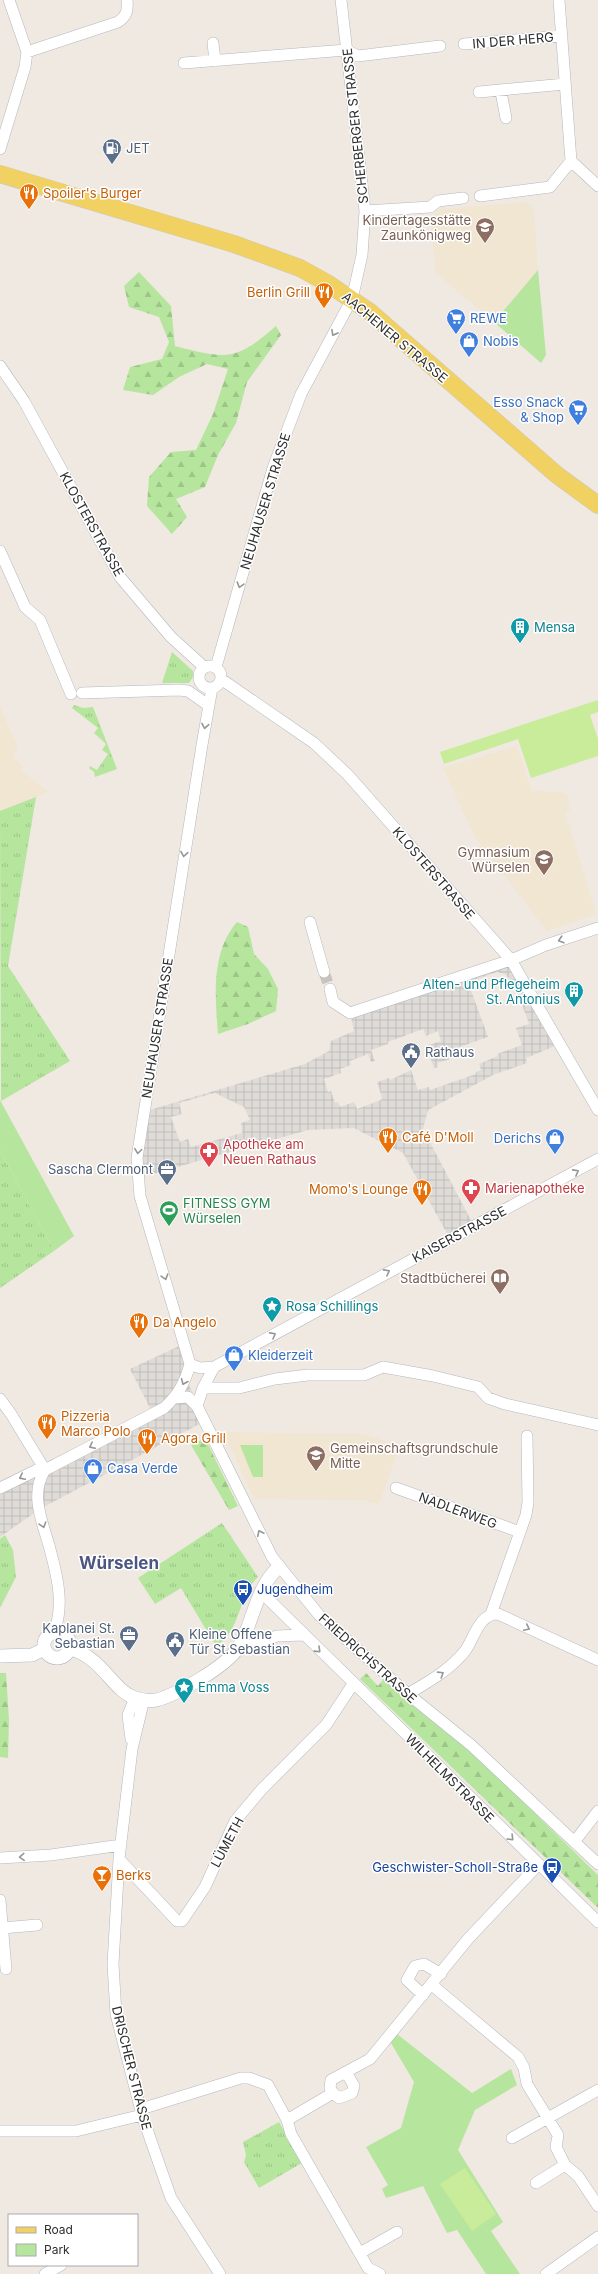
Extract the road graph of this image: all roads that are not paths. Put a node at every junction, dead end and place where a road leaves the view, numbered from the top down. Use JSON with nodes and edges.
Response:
{"nodes":[{"id":1,"x":9,"y":0,"type":"edge"},
{"id":2,"x":128,"y":0,"type":"edge"},
{"id":3,"x":341,"y":0,"type":"edge"},
{"id":4,"x":559,"y":0,"type":"edge"},
{"id":5,"x":562,"y":36,"type":"junction"},
{"id":6,"x":213,"y":43,"type":"dead end"},
{"id":7,"x":464,"y":44,"type":"dead end"},
{"id":8,"x":440,"y":46,"type":"dead end"},
{"id":9,"x":346,"y":50,"type":"junction"},
{"id":10,"x":27,"y":52,"type":"junction"},
{"id":11,"x":215,"y":61,"type":"junction"},
{"id":12,"x":184,"y":63,"type":"dead end"},
{"id":13,"x":565,"y":84,"type":"junction"},
{"id":14,"x":480,"y":92,"type":"dead end"},
{"id":15,"x":501,"y":92,"type":"junction"},
{"id":16,"x":506,"y":118,"type":"dead end"},
{"id":17,"x":0,"y":149,"type":"edge"},
{"id":18,"x":571,"y":161,"type":"junction"},
{"id":19,"x":0,"y":174,"type":"edge"},
{"id":20,"x":598,"y":186,"type":"edge"},
{"id":21,"x":480,"y":196,"type":"dead end"},
{"id":22,"x":463,"y":198,"type":"dead end"},
{"id":23,"x":364,"y":211,"type":"junction"},
{"id":24,"x":352,"y":299,"type":"junction"},
{"id":25,"x":0,"y":366,"type":"edge"},
{"id":26,"x":598,"y":505,"type":"edge"},
{"id":27,"x":0,"y":551,"type":"edge"},
{"id":28,"x":204,"y":667,"type":"junction"},
{"id":29,"x":216,"y":667,"type":"junction"},
{"id":30,"x":222,"y":679,"type":"junction"},
{"id":31,"x":201,"y":683,"type":"junction"},
{"id":32,"x":212,"y":688,"type":"junction"},
{"id":33,"x":188,"y":692,"type":"junction"},
{"id":34,"x":208,"y":705,"type":"junction"},
{"id":35,"x":310,"y":922,"type":"dead end"},
{"id":36,"x":598,"y":928,"type":"edge"},
{"id":37,"x":511,"y":960,"type":"junction"},
{"id":38,"x":324,"y":972,"type":"tunnel mouth"},
{"id":39,"x":330,"y":989,"type":"tunnel mouth"},
{"id":40,"x":598,"y":1110,"type":"edge"},
{"id":41,"x":598,"y":1159,"type":"edge"},
{"id":42,"x":190,"y":1364,"type":"junction"},
{"id":43,"x":214,"y":1367,"type":"junction"},
{"id":44,"x":203,"y":1388,"type":"junction"},
{"id":45,"x":175,"y":1398,"type":"junction"},
{"id":46,"x":0,"y":1399,"type":"edge"},
{"id":47,"x":197,"y":1406,"type":"junction"},
{"id":48,"x":598,"y":1425,"type":"edge"},
{"id":49,"x":527,"y":1436,"type":"dead end"},
{"id":50,"x":44,"y":1469,"type":"junction"},
{"id":51,"x":0,"y":1488,"type":"edge"},
{"id":52,"x":396,"y":1488,"type":"dead end"},
{"id":53,"x":520,"y":1532,"type":"junction"},
{"id":54,"x":279,"y":1567,"type":"junction"},
{"id":55,"x":261,"y":1592,"type":"junction"},
{"id":56,"x":491,"y":1614,"type":"junction"},
{"id":57,"x":54,"y":1632,"type":"junction"},
{"id":58,"x":303,"y":1635,"type":"junction"},
{"id":59,"x":44,"y":1649,"type":"junction"},
{"id":60,"x":70,"y":1649,"type":"junction"},
{"id":61,"x":237,"y":1650,"type":"junction"},
{"id":62,"x":0,"y":1656,"type":"edge"},
{"id":63,"x":598,"y":1660,"type":"edge"},
{"id":64,"x":352,"y":1684,"type":"junction"},
{"id":65,"x":408,"y":1694,"type":"junction"},
{"id":66,"x":139,"y":1699,"type":"junction"},
{"id":67,"x":598,"y":1811,"type":"edge"},
{"id":68,"x":575,"y":1841,"type":"junction"},
{"id":69,"x":121,"y":1845,"type":"junction"},
{"id":70,"x":0,"y":1858,"type":"edge"},
{"id":71,"x":119,"y":1859,"type":"junction"},
{"id":72,"x":598,"y":1864,"type":"edge"},
{"id":73,"x":538,"y":1865,"type":"junction"},
{"id":74,"x":0,"y":1900,"type":"edge"},
{"id":75,"x":598,"y":1922,"type":"edge"},
{"id":76,"x":37,"y":1925,"type":"dead end"},
{"id":77,"x":2,"y":1928,"type":"junction"},
{"id":78,"x":6,"y":1969,"type":"dead end"},
{"id":79,"x":440,"y":1974,"type":"junction"},
{"id":80,"x":432,"y":1985,"type":"junction"},
{"id":81,"x":423,"y":1995,"type":"junction"},
{"id":82,"x":346,"y":2072,"type":"junction"},
{"id":83,"x":598,"y":2090,"type":"edge"},
{"id":84,"x":332,"y":2093,"type":"junction"},
{"id":85,"x":141,"y":2112,"type":"junction"},
{"id":86,"x":547,"y":2118,"type":"junction"},
{"id":87,"x":287,"y":2120,"type":"junction"},
{"id":88,"x":0,"y":2131,"type":"edge"},
{"id":89,"x":512,"y":2138,"type":"dead end"},
{"id":90,"x":565,"y":2165,"type":"junction"},
{"id":91,"x":536,"y":2183,"type":"dead end"},
{"id":92,"x":598,"y":2206,"type":"edge"},
{"id":93,"x":397,"y":2232,"type":"dead end"},
{"id":94,"x":598,"y":2237,"type":"edge"},
{"id":95,"x":360,"y":2253,"type":"junction"},
{"id":96,"x":59,"y":2266,"type":"edge"},
{"id":97,"x":45,"y":2274,"type":"edge"},
{"id":98,"x":220,"y":2274,"type":"edge"},
{"id":99,"x":380,"y":2274,"type":"edge"},
{"id":100,"x":546,"y":2274,"type":"edge"}],
"edges":[{"from":1,"to":10,"type":"street"},
{"from":2,"to":10,"type":"street"},
{"from":3,"to":9,"type":"street","name":"SCHERBERGER STRASSE"},
{"from":4,"to":5,"type":"street","name":"IN DER HERG"},
{"from":5,"to":7,"type":"street","name":"IN DER HERG"},
{"from":5,"to":13,"type":"street","name":"IN DER HERG"},
{"from":6,"to":11,"type":"street"},
{"from":8,"to":9,"type":"street"},
{"from":9,"to":11,"type":"street"},
{"from":9,"to":23,"type":"street","name":"SCHERBERGER STRASSE"},
{"from":10,"to":17,"type":"street"},
{"from":11,"to":12,"type":"street"},
{"from":13,"to":15,"type":"street"},
{"from":13,"to":18,"type":"street","name":"IN DER HERG"},
{"from":14,"to":15,"type":"street"},
{"from":15,"to":16,"type":"street"},
{"from":18,"to":20,"type":"street"},
{"from":18,"to":21,"type":"street"},
{"from":19,"to":24,"type":"main road","name":"AACHENER STRASSE"},
{"from":22,"to":23,"type":"street"},
{"from":23,"to":24,"type":"street","name":"SCHERBERGER STRASSE"},
{"from":24,"to":26,"type":"main road","name":"AACHENER STRASSE"},
{"from":24,"to":29,"type":"street","name":"NEUHAUSER STRASSE","one_way":true},
{"from":25,"to":28,"type":"street","name":"KLOSTERSTRASSE"},
{"from":27,"to":33,"type":"street"},
{"from":28,"to":29,"type":"street"},
{"from":28,"to":31,"type":"street"},
{"from":29,"to":30,"type":"street"},
{"from":30,"to":32,"type":"street"},
{"from":30,"to":37,"type":"street","name":"KLOSTERSTRASSE"},
{"from":31,"to":32,"type":"street"},
{"from":31,"to":33,"type":"street"},
{"from":32,"to":34,"type":"street","name":"NEUHAUSER STRASSE"},
{"from":33,"to":34,"type":"street"},
{"from":34,"to":42,"type":"street","name":"NEUHAUSER STRASSE","one_way":true},
{"from":35,"to":38,"type":"street"},
{"from":36,"to":37,"type":"street","one_way":true},
{"from":37,"to":39,"type":"street"},
{"from":37,"to":40,"type":"street","name":"KLOSTERSTRASSE"},
{"from":43,"to":41,"type":"street","name":"KAISERSTRASSE","one_way":true},
{"from":42,"to":43,"type":"street"},
{"from":42,"to":45,"type":"street","one_way":true},
{"from":43,"to":44,"type":"street"},
{"from":44,"to":47,"type":"street"},
{"from":44,"to":48,"type":"street"},
{"from":45,"to":47,"type":"street"},
{"from":45,"to":50,"type":"street","one_way":true},
{"from":46,"to":50,"type":"street"},
{"from":54,"to":47,"type":"street","name":"FRIEDRICHSTRASSE","one_way":true},
{"from":49,"to":53,"type":"street"},
{"from":50,"to":51,"type":"street","one_way":true},
{"from":50,"to":57,"type":"street","one_way":true},
{"from":52,"to":53,"type":"street","name":"NADLERWEG"},
{"from":53,"to":56,"type":"street"},
{"from":54,"to":55,"type":"street"},
{"from":54,"to":65,"type":"street","name":"FRIEDRICHSTRASSE"},
{"from":55,"to":58,"type":"street","name":"WILHELMSTRASSE"},
{"from":55,"to":61,"type":"street"},
{"from":56,"to":63,"type":"street","one_way":true},
{"from":65,"to":56,"type":"street","one_way":true},
{"from":57,"to":59,"type":"street"},
{"from":57,"to":60,"type":"street"},
{"from":58,"to":61,"type":"street"},
{"from":58,"to":64,"type":"street","name":"WILHELMSTRASSE","one_way":true},
{"from":59,"to":60,"type":"street"},
{"from":59,"to":62,"type":"street"},
{"from":60,"to":66,"type":"street"},
{"from":61,"to":66,"type":"street"},
{"from":64,"to":71,"type":"street","name":"LÜMETH"},
{"from":64,"to":73,"type":"street","name":"WILHELMSTRASSE","one_way":true},
{"from":65,"to":68,"type":"street","name":"FRIEDRICHSTRASSE"},
{"from":66,"to":69,"type":"street","name":"DRISCHER STRASSE"},
{"from":67,"to":68,"type":"street"},
{"from":68,"to":72,"type":"street","name":"FRIEDRICHSTRASSE"},
{"from":69,"to":70,"type":"street","one_way":true},
{"from":69,"to":71,"type":"street","name":"DRISCHER STRASSE"},
{"from":71,"to":85,"type":"street","name":"DRISCHER STRASSE"},
{"from":73,"to":75,"type":"street","name":"WILHELMSTRASSE"},
{"from":73,"to":79,"type":"street"},
{"from":74,"to":77,"type":"street"},
{"from":76,"to":77,"type":"street"},
{"from":77,"to":78,"type":"street"},
{"from":79,"to":80,"type":"street"},
{"from":79,"to":81,"type":"street"},
{"from":80,"to":81,"type":"street"},
{"from":80,"to":86,"type":"street"},
{"from":81,"to":82,"type":"street"},
{"from":82,"to":84,"type":"street"},
{"from":82,"to":84,"type":"street"},
{"from":83,"to":86,"type":"street"},
{"from":84,"to":87,"type":"street"},
{"from":85,"to":87,"type":"street"},
{"from":85,"to":88,"type":"street"},
{"from":85,"to":98,"type":"street","name":"DRISCHER STRASSE"},
{"from":86,"to":89,"type":"street"},
{"from":86,"to":90,"type":"street"},
{"from":87,"to":95,"type":"street"},
{"from":90,"to":91,"type":"street"},
{"from":90,"to":92,"type":"street"},
{"from":93,"to":95,"type":"street"},
{"from":94,"to":100,"type":"street"},
{"from":95,"to":99,"type":"street"},
{"from":96,"to":97,"type":"street"}]}
